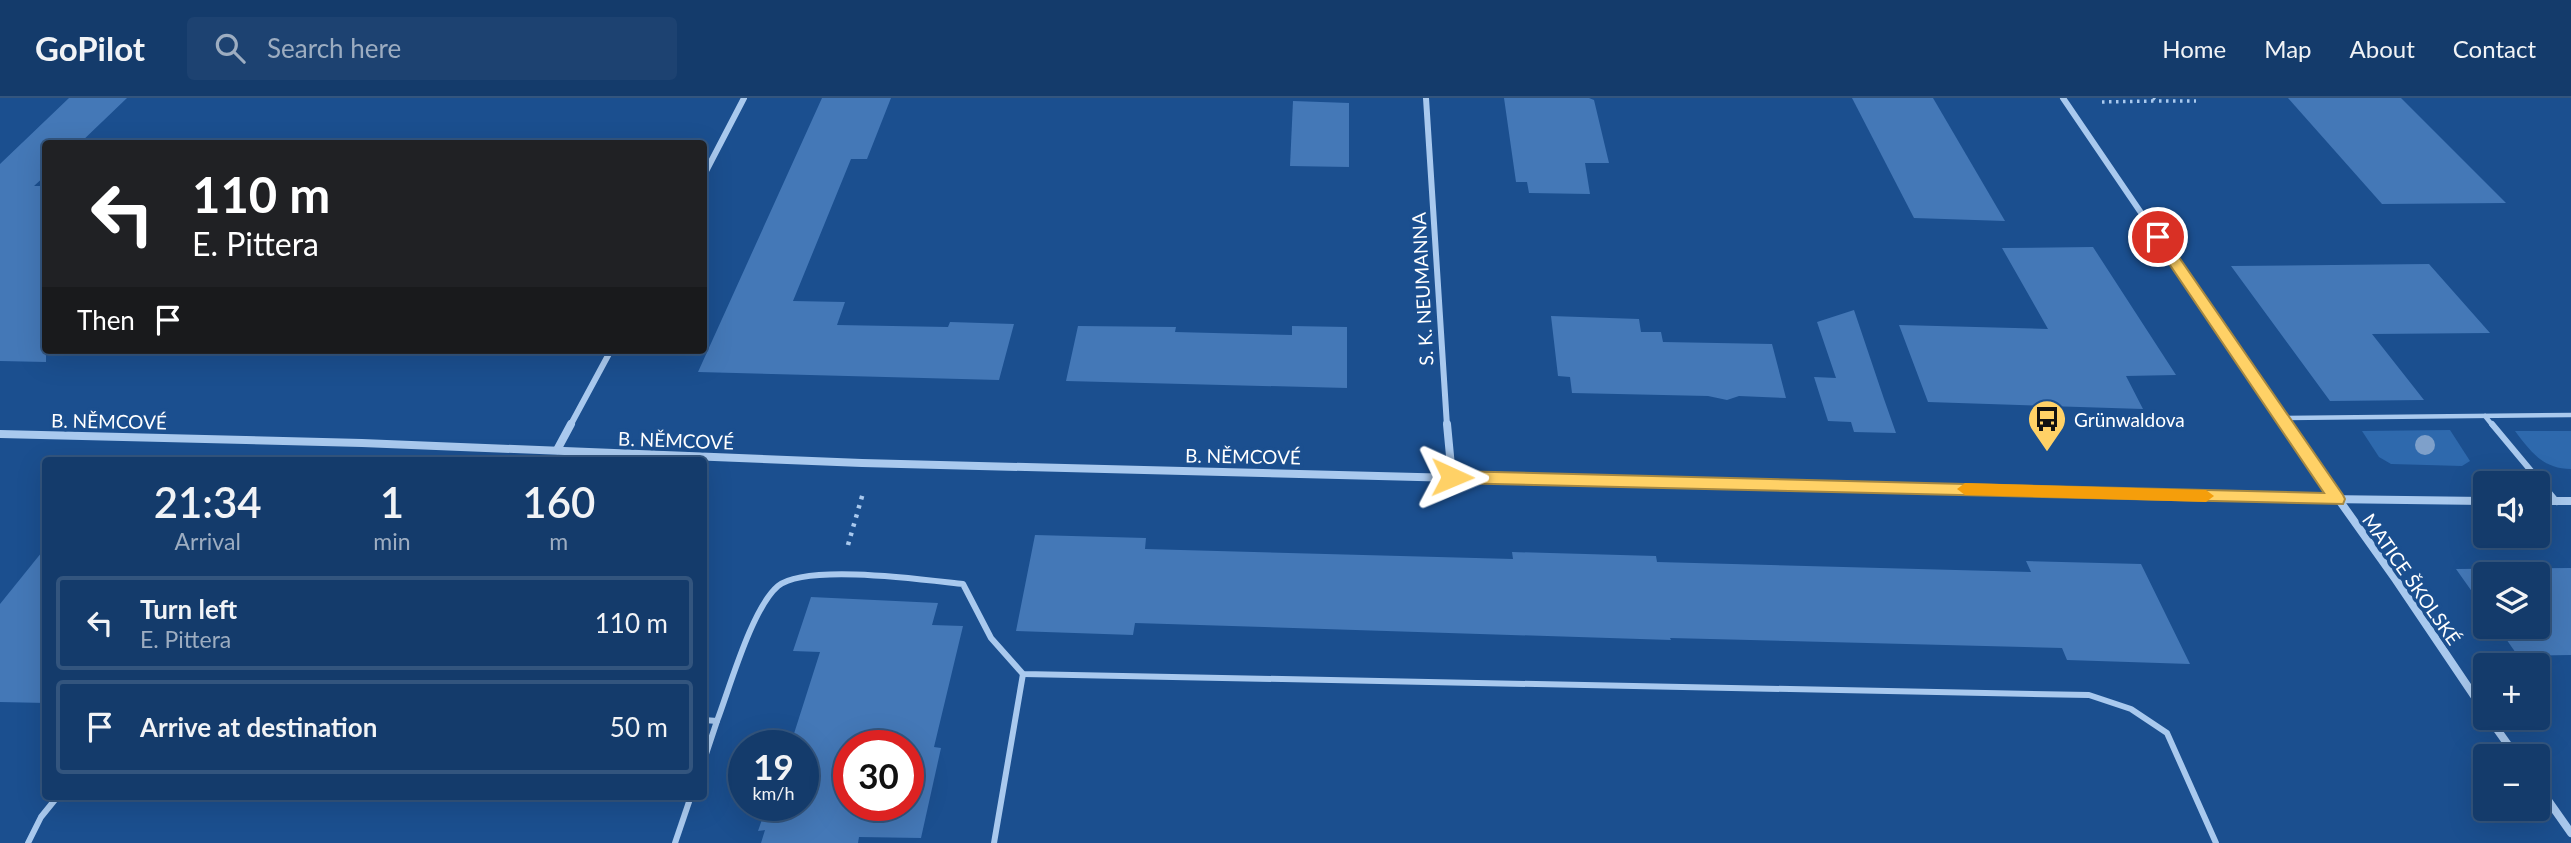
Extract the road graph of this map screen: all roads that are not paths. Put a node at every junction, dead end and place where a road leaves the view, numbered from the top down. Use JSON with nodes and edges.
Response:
{"nodes":[{"id":1,"x":744,"y":98,"type":"edge"},
{"id":2,"x":1426,"y":98,"type":"edge"},
{"id":3,"x":2063,"y":98,"type":"edge"},
{"id":4,"x":707,"y":169,"type":"edge"},
{"id":5,"x":609,"y":354,"type":"edge"},
{"id":6,"x":2571,"y":415,"type":"edge"},
{"id":7,"x":2486,"y":416,"type":"junction"},
{"id":8,"x":2280,"y":418,"type":"junction"},
{"id":9,"x":0,"y":434,"type":"edge"},
{"id":10,"x":557,"y":450,"type":"junction"},
{"id":11,"x":1452,"y":477,"type":"junction"},
{"id":12,"x":2337,"y":499,"type":"junction"},
{"id":13,"x":2473,"y":501,"type":"edge"},
{"id":14,"x":2550,"y":502,"type":"edge"},
{"id":15,"x":2557,"y":502,"type":"junction"},
{"id":16,"x":2571,"y":502,"type":"edge"},
{"id":17,"x":1023,"y":674,"type":"junction"},
{"id":18,"x":2473,"y":694,"type":"edge"},
{"id":19,"x":707,"y":720,"type":"edge"},
{"id":20,"x":717,"y":721,"type":"junction"},
{"id":21,"x":707,"y":751,"type":"edge"},
{"id":22,"x":55,"y":800,"type":"edge"},
{"id":23,"x":690,"y":800,"type":"edge"},
{"id":24,"x":2550,"y":803,"type":"edge"},
{"id":25,"x":2571,"y":832,"type":"edge"},
{"id":26,"x":28,"y":843,"type":"edge"},
{"id":27,"x":675,"y":843,"type":"edge"},
{"id":28,"x":994,"y":843,"type":"edge"},
{"id":29,"x":2216,"y":843,"type":"edge"}],
"edges":[{"from":1,"to":4,"type":"street"},
{"from":2,"to":11,"type":"street","name":"S. K. NEUMANNA"},
{"from":3,"to":8,"type":"street","name":"MATICE ŠKOLSKÉ"},
{"from":5,"to":10,"type":"street"},
{"from":6,"to":7,"type":"lane"},
{"from":7,"to":8,"type":"lane"},
{"from":7,"to":15,"type":"lane"},
{"from":8,"to":12,"type":"street","name":"MATICE ŠKOLSKÉ"},
{"from":9,"to":10,"type":"street","name":"B. NĚMCOVÉ"},
{"from":10,"to":11,"type":"street","name":"B. NĚMCOVÉ"},
{"from":11,"to":12,"type":"street","name":"B. NĚMCOVÉ"},
{"from":12,"to":13,"type":"street","name":"B. NĚMCOVÉ"},
{"from":12,"to":18,"type":"street","name":"MATICE ŠKOLSKÉ"},
{"from":14,"to":15,"type":"street"},
{"from":15,"to":16,"type":"street"},
{"from":17,"to":20,"type":"lane"},
{"from":17,"to":28,"type":"lane"},
{"from":17,"to":29,"type":"lane"},
{"from":19,"to":20,"type":"lane"},
{"from":20,"to":21,"type":"lane"},
{"from":22,"to":26,"type":"lane"},
{"from":23,"to":27,"type":"lane"},
{"from":24,"to":25,"type":"street"}]}
